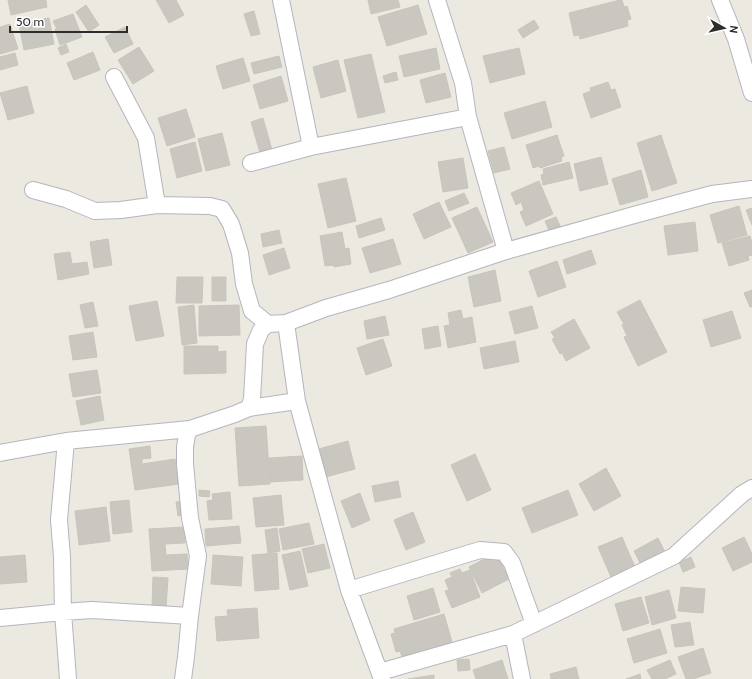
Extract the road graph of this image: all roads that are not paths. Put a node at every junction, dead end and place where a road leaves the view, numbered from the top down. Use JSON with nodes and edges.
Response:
{"nodes":[{"id":1,"x":281,"y":0,"type":"edge"},
{"id":2,"x":436,"y":0,"type":"edge"},
{"id":3,"x":720,"y":0,"type":"edge"},
{"id":4,"x":114,"y":77,"type":"dead end"},
{"id":5,"x":752,"y":93,"type":"edge"},
{"id":6,"x":468,"y":117,"type":"junction"},
{"id":7,"x":311,"y":147,"type":"junction"},
{"id":8,"x":251,"y":163,"type":"dead end"},
{"id":9,"x":752,"y":189,"type":"edge"},
{"id":10,"x":33,"y":190,"type":"dead end"},
{"id":11,"x":157,"y":205,"type":"junction"},
{"id":12,"x":506,"y":251,"type":"junction"},
{"id":13,"x":286,"y":323,"type":"junction"},
{"id":14,"x":268,"y":324,"type":"junction"},
{"id":15,"x":297,"y":401,"type":"junction"},
{"id":16,"x":248,"y":408,"type":"junction"},
{"id":17,"x":190,"y":429,"type":"junction"},
{"id":18,"x":66,"y":441,"type":"junction"},
{"id":19,"x":0,"y":453,"type":"edge"},
{"id":20,"x":752,"y":488,"type":"edge"},
{"id":21,"x":349,"y":590,"type":"junction"},
{"id":22,"x":63,"y":612,"type":"junction"},
{"id":23,"x":190,"y":616,"type":"junction"},
{"id":24,"x":0,"y":618,"type":"edge"},
{"id":25,"x":534,"y":624,"type":"junction"},
{"id":26,"x":513,"y":634,"type":"junction"},
{"id":27,"x":381,"y":676,"type":"edge"},
{"id":28,"x":68,"y":679,"type":"edge"},
{"id":29,"x":183,"y":679,"type":"edge"},
{"id":30,"x":522,"y":679,"type":"edge"}],
"edges":[{"from":1,"to":7,"type":"street"},
{"from":2,"to":6,"type":"street"},
{"from":3,"to":5,"type":"street"},
{"from":4,"to":11,"type":"street"},
{"from":6,"to":7,"type":"street"},
{"from":6,"to":12,"type":"street"},
{"from":7,"to":8,"type":"street"},
{"from":9,"to":12,"type":"street"},
{"from":10,"to":11,"type":"street"},
{"from":11,"to":14,"type":"street"},
{"from":12,"to":13,"type":"street"},
{"from":13,"to":14,"type":"street"},
{"from":13,"to":15,"type":"street"},
{"from":14,"to":16,"type":"street"},
{"from":15,"to":16,"type":"street"},
{"from":15,"to":21,"type":"street"},
{"from":16,"to":17,"type":"street"},
{"from":17,"to":18,"type":"street"},
{"from":17,"to":23,"type":"street"},
{"from":18,"to":19,"type":"street"},
{"from":18,"to":22,"type":"street"},
{"from":20,"to":25,"type":"street"},
{"from":21,"to":25,"type":"street"},
{"from":21,"to":27,"type":"street"},
{"from":22,"to":23,"type":"street"},
{"from":22,"to":24,"type":"street"},
{"from":22,"to":28,"type":"street"},
{"from":23,"to":29,"type":"street"},
{"from":25,"to":26,"type":"street"},
{"from":26,"to":27,"type":"street"},
{"from":26,"to":30,"type":"street"}]}
